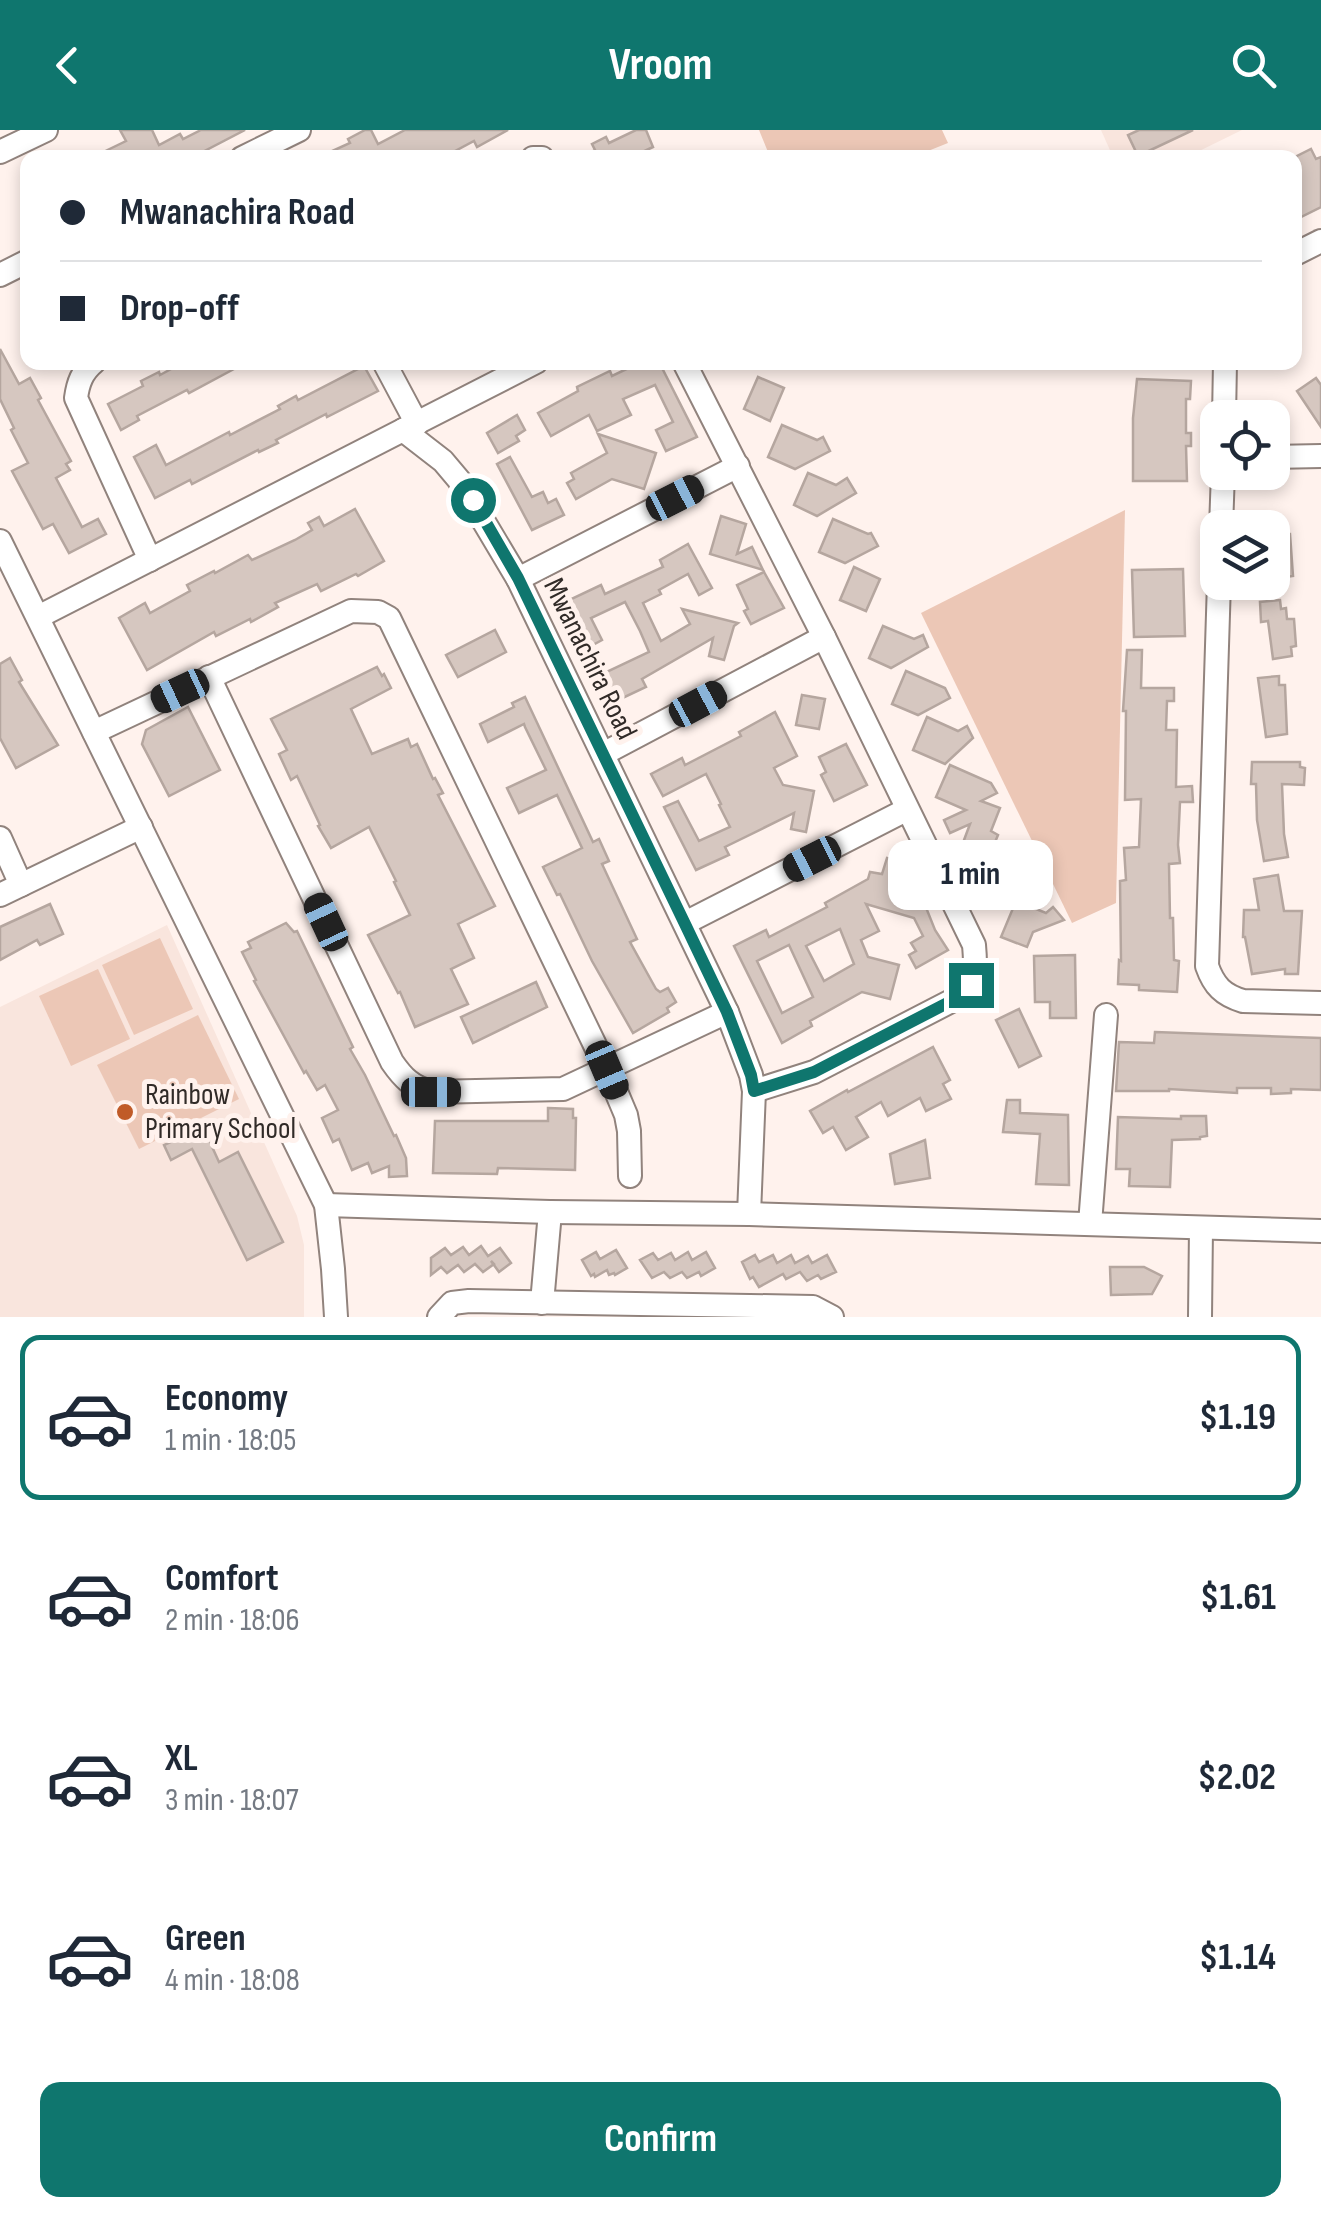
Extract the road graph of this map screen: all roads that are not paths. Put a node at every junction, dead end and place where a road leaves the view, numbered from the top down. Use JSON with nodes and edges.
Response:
{"nodes":[{"id":1,"x":46,"y":130,"type":"edge"},
{"id":2,"x":299,"y":130,"type":"edge"},
{"id":3,"x":258,"y":150,"type":"edge"},
{"id":4,"x":0,"y":152,"type":"edge"},
{"id":5,"x":84,"y":370,"type":"edge"},
{"id":6,"x":387,"y":370,"type":"edge"},
{"id":7,"x":520,"y":370,"type":"edge"},
{"id":8,"x":688,"y":370,"type":"edge"},
{"id":9,"x":1225,"y":370,"type":"edge"},
{"id":10,"x":1224,"y":400,"type":"edge"},
{"id":11,"x":410,"y":427,"type":"junction"},
{"id":12,"x":1290,"y":456,"type":"edge"},
{"id":13,"x":1321,"y":456,"type":"edge"},
{"id":14,"x":738,"y":466,"type":"junction"},
{"id":15,"x":0,"y":541,"type":"edge"},
{"id":16,"x":150,"y":560,"type":"junction"},
{"id":17,"x":518,"y":578,"type":"junction"},
{"id":18,"x":1218,"y":600,"type":"edge"},
{"id":19,"x":38,"y":617,"type":"junction"},
{"id":20,"x":824,"y":637,"type":"junction"},
{"id":21,"x":209,"y":677,"type":"junction"},
{"id":22,"x":94,"y":732,"type":"junction"},
{"id":23,"x":603,"y":754,"type":"junction"},
{"id":24,"x":906,"y":810,"type":"junction"},
{"id":25,"x":141,"y":827,"type":"junction"},
{"id":26,"x":0,"y":838,"type":"edge"},
{"id":27,"x":11,"y":890,"type":"edge"},
{"id":28,"x":685,"y":924,"type":"junction"},
{"id":29,"x":1321,"y":1003,"type":"edge"},
{"id":30,"x":727,"y":1012,"type":"junction"},
{"id":31,"x":1106,"y":1015,"type":"dead end"},
{"id":32,"x":607,"y":1070,"type":"junction"},
{"id":33,"x":754,"y":1091,"type":"junction"},
{"id":34,"x":630,"y":1176,"type":"dead end"},
{"id":35,"x":326,"y":1205,"type":"junction"},
{"id":36,"x":550,"y":1212,"type":"junction"},
{"id":37,"x":748,"y":1214,"type":"junction"},
{"id":38,"x":1090,"y":1224,"type":"junction"},
{"id":39,"x":1201,"y":1228,"type":"junction"},
{"id":40,"x":1321,"y":1231,"type":"edge"},
{"id":41,"x":542,"y":1303,"type":"junction"},
{"id":42,"x":336,"y":1317,"type":"edge"},
{"id":43,"x":440,"y":1317,"type":"edge"},
{"id":44,"x":832,"y":1317,"type":"edge"},
{"id":45,"x":1200,"y":1317,"type":"edge"}],
"edges":[{"from":1,"to":4,"type":"street"},
{"from":2,"to":3,"type":"street"},
{"from":5,"to":16,"type":"street"},
{"from":6,"to":11,"type":"street"},
{"from":7,"to":11,"type":"street"},
{"from":8,"to":14,"type":"street"},
{"from":9,"to":10,"type":"street"},
{"from":11,"to":16,"type":"street"},
{"from":11,"to":17,"type":"street","name":"Mwanachira Road"},
{"from":12,"to":13,"type":"street"},
{"from":14,"to":17,"type":"street"},
{"from":14,"to":20,"type":"street"},
{"from":15,"to":19,"type":"street"},
{"from":16,"to":19,"type":"street"},
{"from":17,"to":23,"type":"street","name":"Mwanachira Road"},
{"from":18,"to":29,"type":"street"},
{"from":19,"to":22,"type":"street"},
{"from":20,"to":23,"type":"street"},
{"from":20,"to":24,"type":"street"},
{"from":21,"to":22,"type":"street"},
{"from":21,"to":32,"type":"street"},
{"from":21,"to":32,"type":"street"},
{"from":22,"to":25,"type":"street"},
{"from":23,"to":28,"type":"street","name":"Mwanachira Road"},
{"from":24,"to":28,"type":"street"},
{"from":24,"to":33,"type":"street"},
{"from":25,"to":27,"type":"street"},
{"from":25,"to":35,"type":"street"},
{"from":26,"to":27,"type":"street"},
{"from":28,"to":30,"type":"street","name":"Mwanachira Road"},
{"from":30,"to":32,"type":"street"},
{"from":30,"to":33,"type":"street","name":"Mwanachira Road"},
{"from":31,"to":38,"type":"street"},
{"from":32,"to":34,"type":"street"},
{"from":33,"to":37,"type":"street","name":"Mwanachira Road"},
{"from":35,"to":36,"type":"street"},
{"from":35,"to":42,"type":"street"},
{"from":36,"to":37,"type":"street"},
{"from":36,"to":41,"type":"street"},
{"from":37,"to":38,"type":"street"},
{"from":38,"to":39,"type":"street"},
{"from":39,"to":40,"type":"street"},
{"from":39,"to":45,"type":"street"},
{"from":41,"to":43,"type":"street"},
{"from":41,"to":44,"type":"street"}]}
